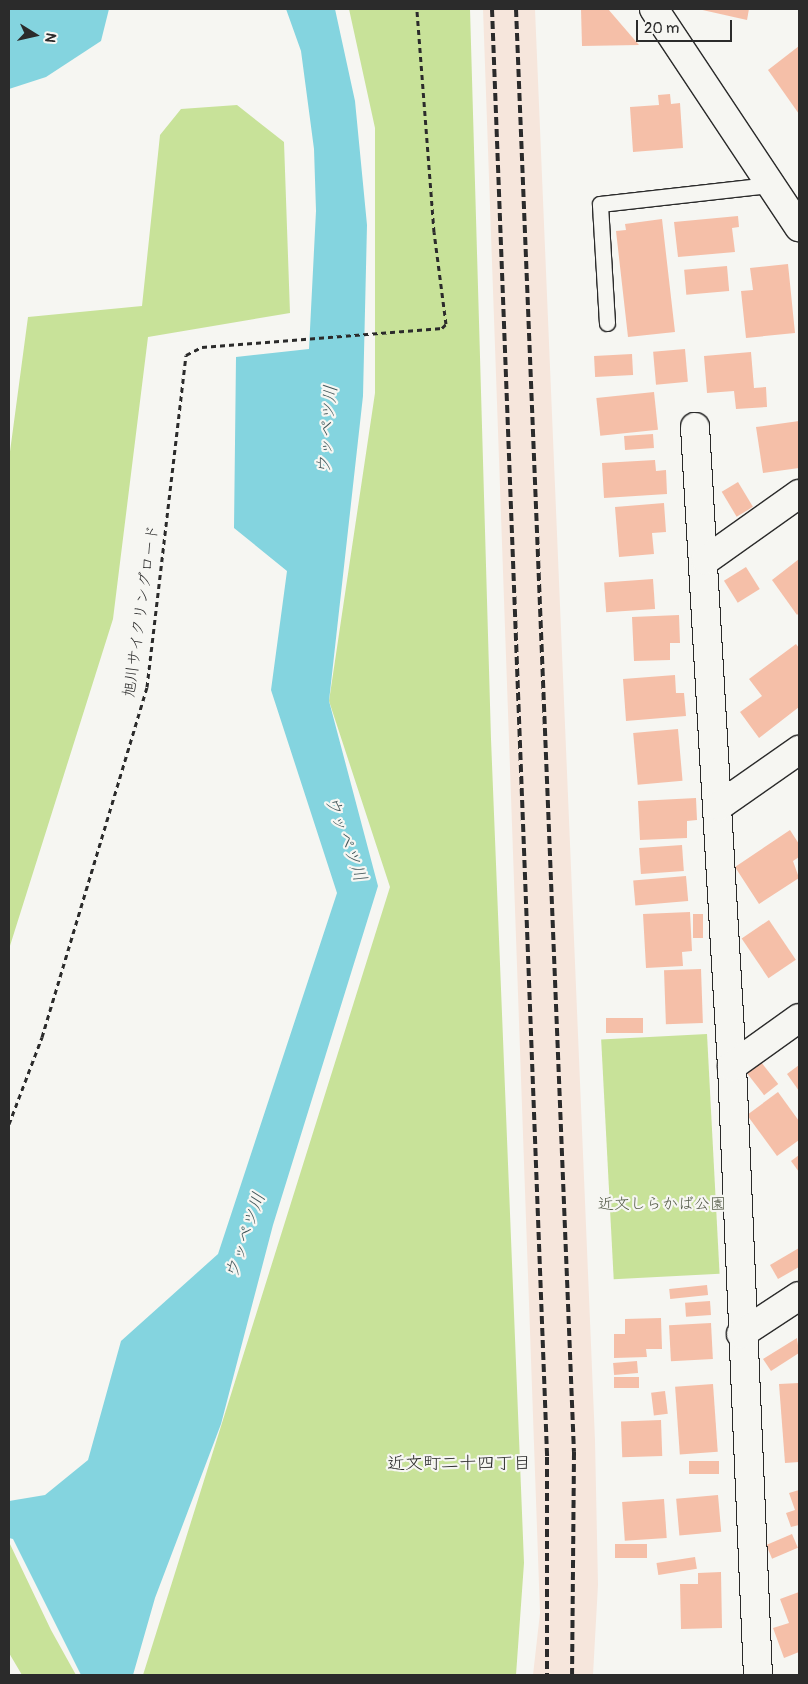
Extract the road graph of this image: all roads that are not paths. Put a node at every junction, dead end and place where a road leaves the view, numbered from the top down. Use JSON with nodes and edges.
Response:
{"nodes":[{"id":1,"x":654,"y":9,"type":"edge"},
{"id":2,"x":769,"y":185,"type":"junction"},
{"id":3,"x":799,"y":227,"type":"edge"},
{"id":4,"x":607,"y":323,"type":"dead end"},
{"id":5,"x":696,"y":427,"type":"dead end"},
{"id":6,"x":799,"y":494,"type":"edge"},
{"id":7,"x":706,"y":560,"type":"junction"},
{"id":8,"x":799,"y":750,"type":"edge"},
{"id":9,"x":719,"y":806,"type":"junction"},
{"id":10,"x":799,"y":1018,"type":"edge"},
{"id":11,"x":732,"y":1066,"type":"junction"},
{"id":12,"x":799,"y":1296,"type":"edge"},
{"id":13,"x":741,"y":1334,"type":"junction"},
{"id":14,"x":758,"y":1675,"type":"edge"}],
"edges":[{"from":1,"to":2,"type":"street"},
{"from":2,"to":3,"type":"street"},
{"from":2,"to":4,"type":"lane"},
{"from":5,"to":7,"type":"street"},
{"from":6,"to":7,"type":"street"},
{"from":7,"to":9,"type":"street"},
{"from":8,"to":9,"type":"street"},
{"from":9,"to":11,"type":"street"},
{"from":10,"to":11,"type":"street"},
{"from":11,"to":13,"type":"street"},
{"from":12,"to":13,"type":"street"},
{"from":13,"to":14,"type":"street"}]}
